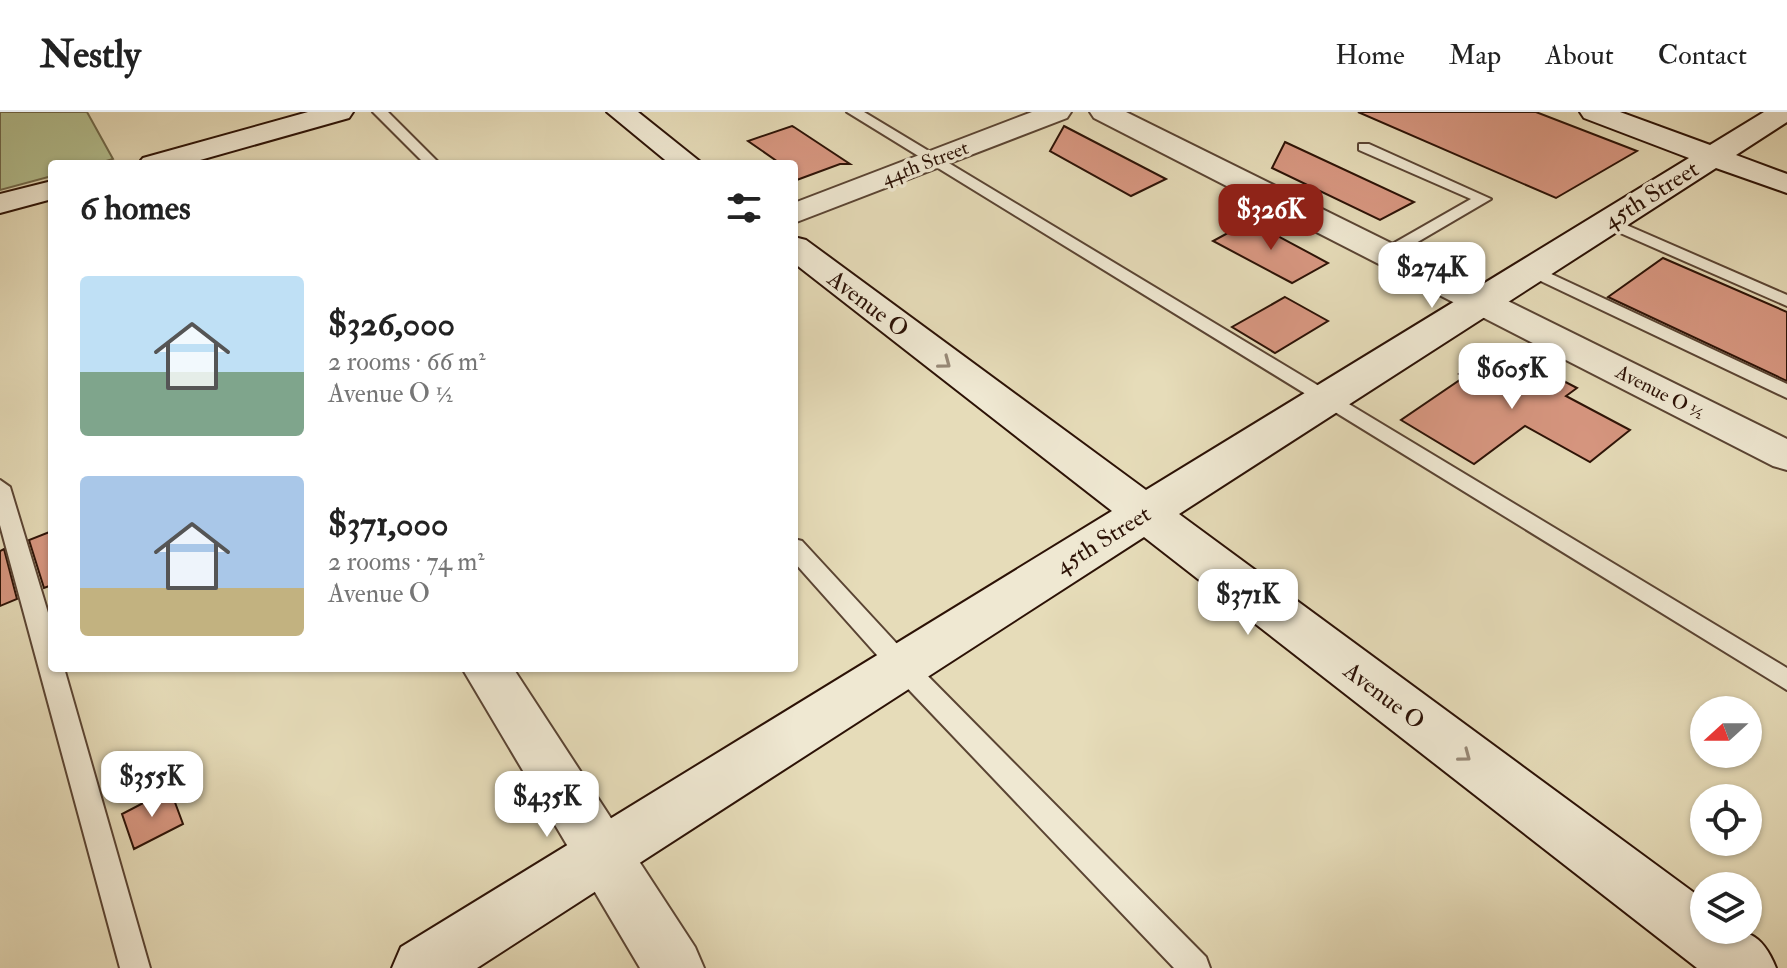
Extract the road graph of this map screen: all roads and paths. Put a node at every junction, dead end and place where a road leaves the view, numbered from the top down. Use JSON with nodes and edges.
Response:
{"nodes":[{"id":1,"x":339,"y":112,"type":"edge"},
{"id":2,"x":380,"y":112,"type":"edge"},
{"id":3,"x":621,"y":112,"type":"edge"},
{"id":4,"x":854,"y":112,"type":"edge"},
{"id":5,"x":1057,"y":112,"type":"edge"},
{"id":6,"x":1104,"y":112,"type":"edge"},
{"id":7,"x":1594,"y":112,"type":"edge"},
{"id":8,"x":1783,"y":112,"type":"edge"},
{"id":9,"x":1364,"y":147,"type":"dead end"},
{"id":10,"x":1713,"y":156,"type":"junction"},
{"id":11,"x":173,"y":160,"type":"edge"},
{"id":12,"x":429,"y":160,"type":"edge"},
{"id":13,"x":683,"y":160,"type":"edge"},
{"id":14,"x":933,"y":160,"type":"junction"},
{"id":15,"x":1787,"y":184,"type":"edge"},
{"id":16,"x":48,"y":191,"type":"edge"},
{"id":17,"x":0,"y":204,"type":"edge"},
{"id":18,"x":798,"y":212,"type":"edge"},
{"id":19,"x":1608,"y":222,"type":"junction"},
{"id":20,"x":798,"y":250,"type":"edge"},
{"id":21,"x":1386,"y":254,"type":"junction"},
{"id":22,"x":1532,"y":270,"type":"junction"},
{"id":23,"x":1787,"y":301,"type":"edge"},
{"id":24,"x":1481,"y":302,"type":"junction"},
{"id":25,"x":1787,"y":392,"type":"edge"},
{"id":26,"x":1327,"y":399,"type":"junction"},
{"id":27,"x":1787,"y":456,"type":"edge"},
{"id":28,"x":0,"y":487,"type":"edge"},
{"id":29,"x":1144,"y":515,"type":"junction"},
{"id":30,"x":798,"y":551,"type":"edge"},
{"id":31,"x":48,"y":654,"type":"edge"},
{"id":32,"x":902,"y":666,"type":"junction"},
{"id":33,"x":53,"y":672,"type":"edge"},
{"id":34,"x":489,"y":672,"type":"edge"},
{"id":35,"x":1787,"y":680,"type":"edge"},
{"id":36,"x":604,"y":855,"type":"junction"},
{"id":37,"x":135,"y":968,"type":"edge"},
{"id":38,"x":422,"y":968,"type":"edge"},
{"id":39,"x":674,"y":968,"type":"edge"},
{"id":40,"x":1195,"y":968,"type":"edge"},
{"id":41,"x":1746,"y":968,"type":"edge"}],
"edges":[{"from":1,"to":11,"type":"main road"},
{"from":2,"to":12,"type":"lane"},
{"from":3,"to":13,"type":"main road"},
{"from":4,"to":14,"type":"lane"},
{"from":5,"to":14,"type":"main road","name":"44th Street"},
{"from":6,"to":21,"type":"main road","name":"Avenue O ½"},
{"from":7,"to":10,"type":"main road"},
{"from":8,"to":10,"type":"main road","name":"45th Street"},
{"from":9,"to":21,"type":"lane"},
{"from":10,"to":15,"type":"main road"},
{"from":10,"to":19,"type":"main road","name":"45th Street"},
{"from":14,"to":18,"type":"main road","name":"44th Street"},
{"from":14,"to":26,"type":"lane"},
{"from":16,"to":17,"type":"main road"},
{"from":19,"to":22,"type":"main road","name":"45th Street"},
{"from":19,"to":23,"type":"lane"},
{"from":20,"to":29,"type":"main road","name":"Avenue O","one_way":true},
{"from":21,"to":24,"type":"main road","name":"Avenue O ½"},
{"from":22,"to":24,"type":"main road","name":"45th Street"},
{"from":22,"to":25,"type":"lane"},
{"from":24,"to":26,"type":"main road","name":"45th Street"},
{"from":24,"to":27,"type":"main road","name":"Avenue O ½"},
{"from":26,"to":29,"type":"main road","name":"45th Street"},
{"from":26,"to":35,"type":"lane"},
{"from":28,"to":31,"type":"lane"},
{"from":29,"to":32,"type":"main road","name":"45th Street"},
{"from":29,"to":41,"type":"main road","name":"Avenue O","one_way":true},
{"from":30,"to":32,"type":"lane"},
{"from":32,"to":36,"type":"main road","name":"45th Street"},
{"from":32,"to":40,"type":"lane"},
{"from":33,"to":37,"type":"lane"},
{"from":34,"to":36,"type":"main road"},
{"from":36,"to":38,"type":"main road","name":"45th Street"},
{"from":36,"to":39,"type":"main road"}]}
